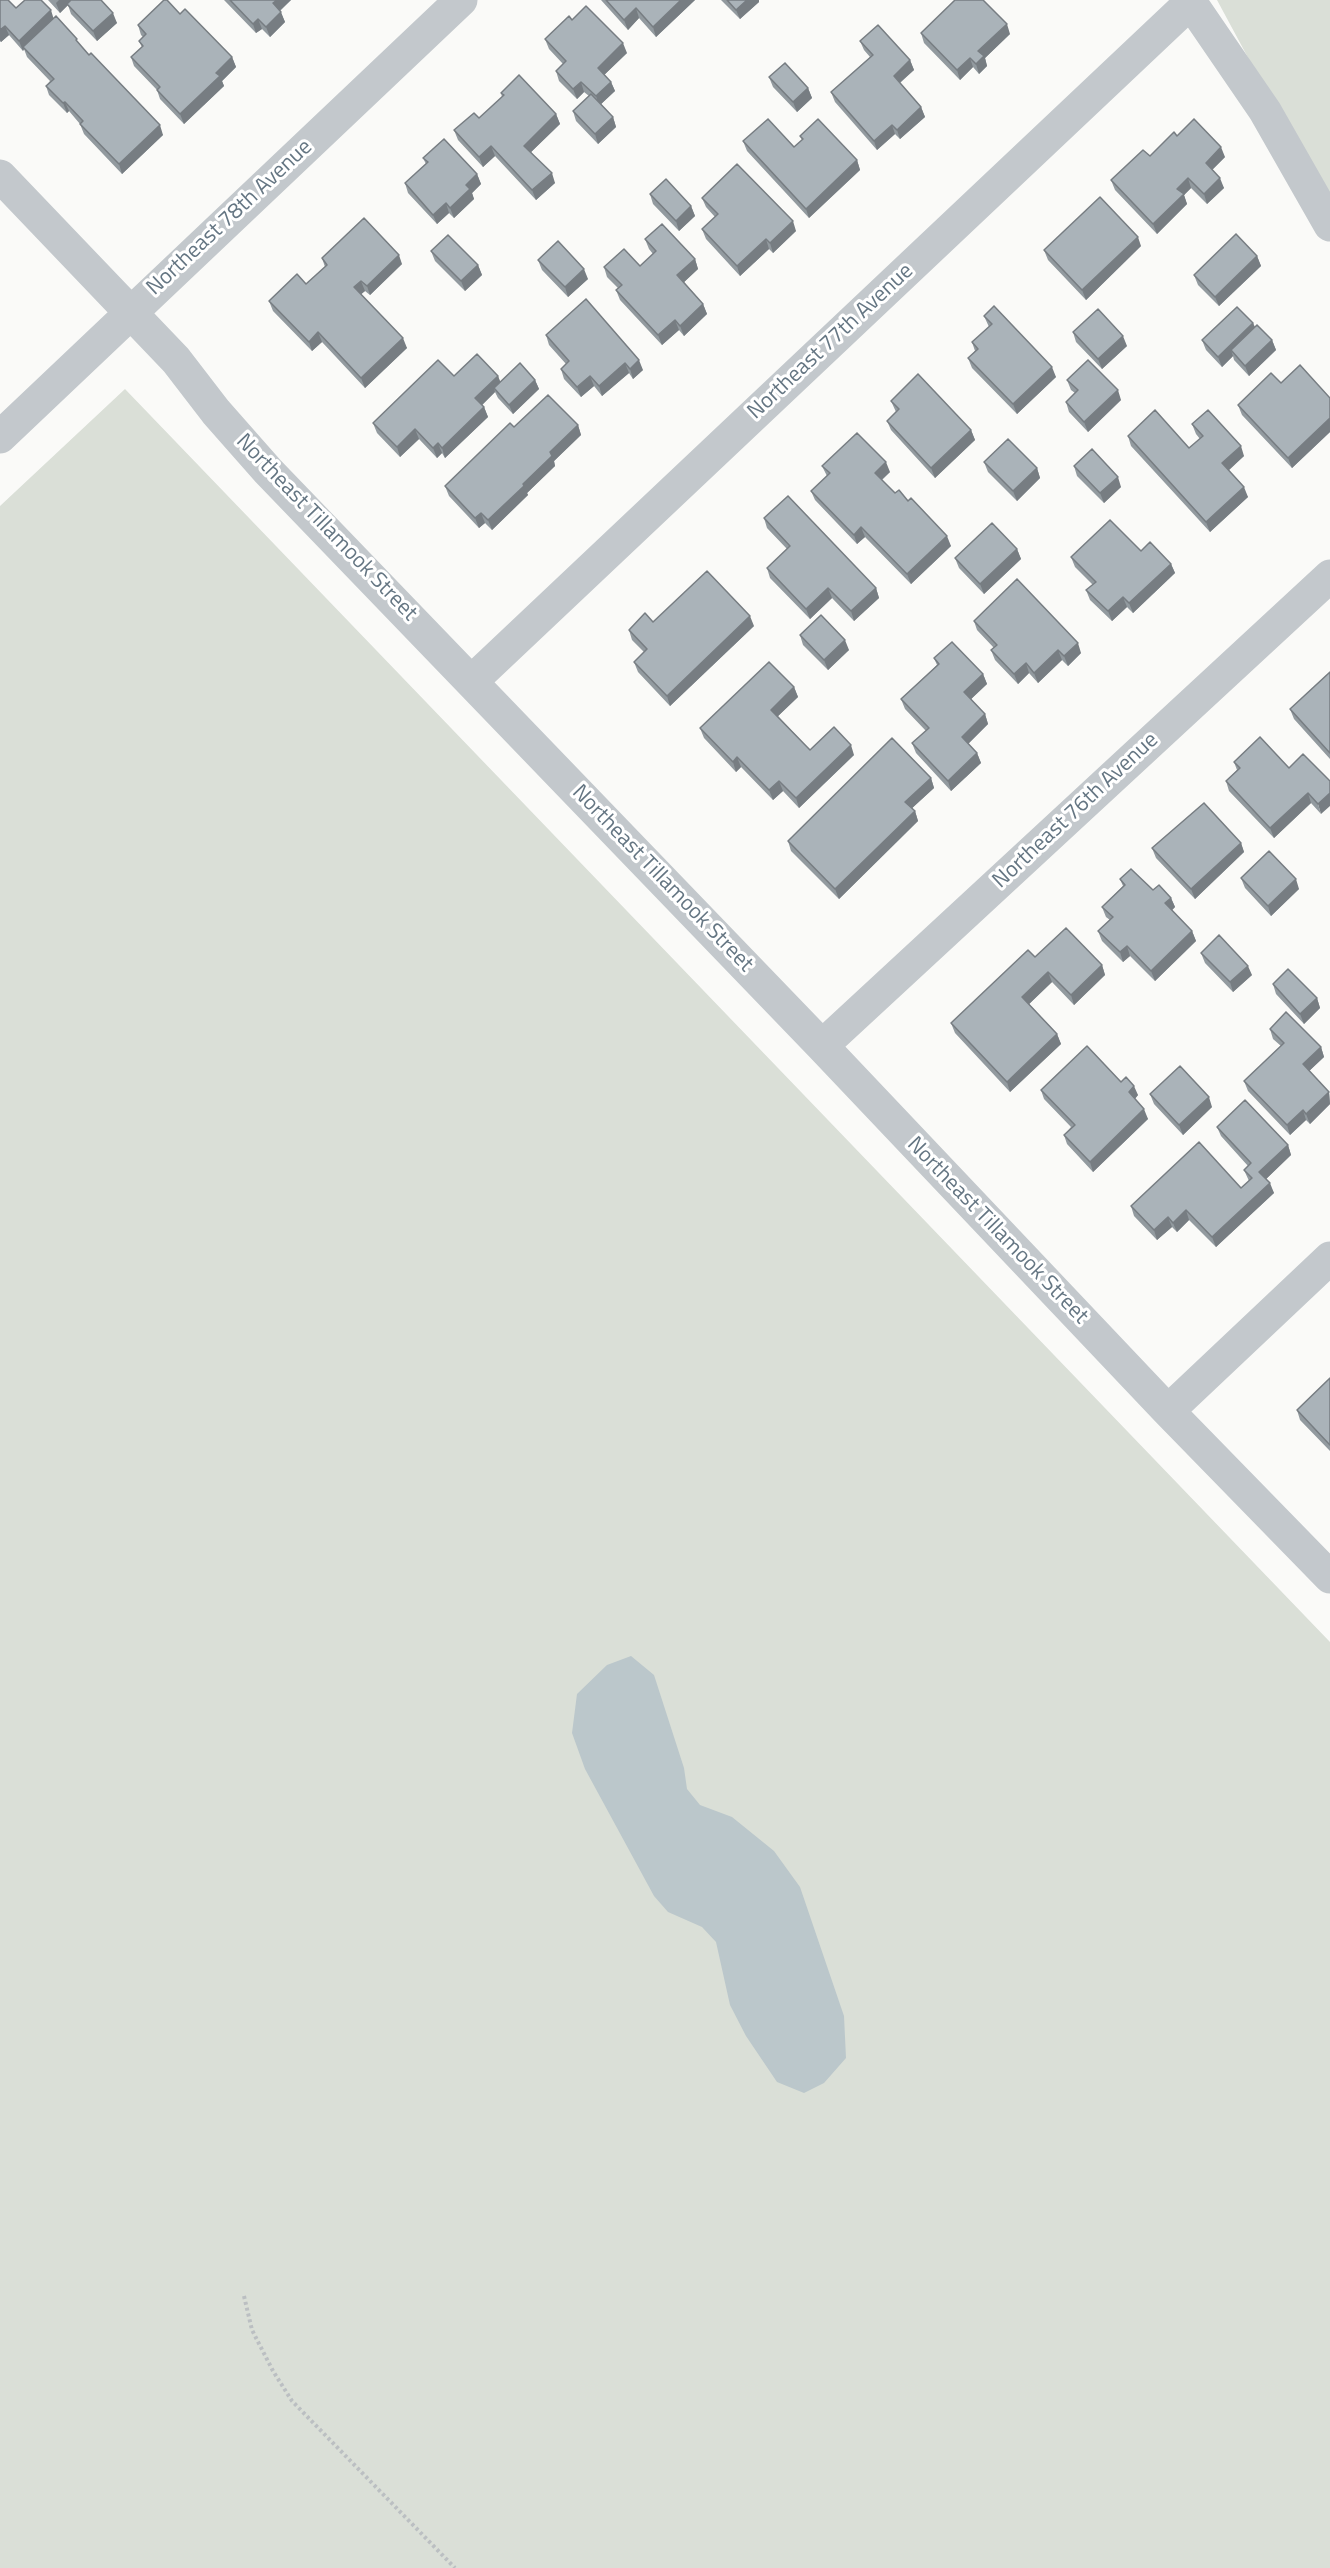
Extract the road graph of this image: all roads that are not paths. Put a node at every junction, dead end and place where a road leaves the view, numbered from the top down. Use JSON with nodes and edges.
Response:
{"nodes":[{"id":1,"x":461,"y":0,"type":"edge"},
{"id":2,"x":1190,"y":2,"type":"edge"},
{"id":3,"x":0,"y":176,"type":"edge"},
{"id":4,"x":1330,"y":225,"type":"edge"},
{"id":5,"x":131,"y":312,"type":"junction"},
{"id":6,"x":0,"y":437,"type":"edge"},
{"id":7,"x":1330,"y":576,"type":"edge"},
{"id":8,"x":472,"y":681,"type":"junction"},
{"id":9,"x":822,"y":1046,"type":"junction"},
{"id":10,"x":1330,"y":1258,"type":"edge"},
{"id":11,"x":1168,"y":1411,"type":"junction"},
{"id":12,"x":1330,"y":1577,"type":"edge"}],
"edges":[{"from":1,"to":5,"type":"street","name":"Northeast 78th Avenue"},
{"from":2,"to":4,"type":"street"},
{"from":2,"to":8,"type":"street","name":"Northeast 77th Avenue"},
{"from":3,"to":5,"type":"street","name":"Northeast Tillamook Street"},
{"from":5,"to":6,"type":"street","name":"Northeast 78th Avenue"},
{"from":5,"to":8,"type":"street","name":"Northeast Tillamook Street"},
{"from":7,"to":9,"type":"street","name":"Northeast 76th Avenue"},
{"from":8,"to":9,"type":"street","name":"Northeast Tillamook Street"},
{"from":9,"to":11,"type":"street","name":"Northeast Tillamook Street"},
{"from":10,"to":11,"type":"street"},
{"from":11,"to":12,"type":"street","name":"Northeast Tillamook Street"}]}
